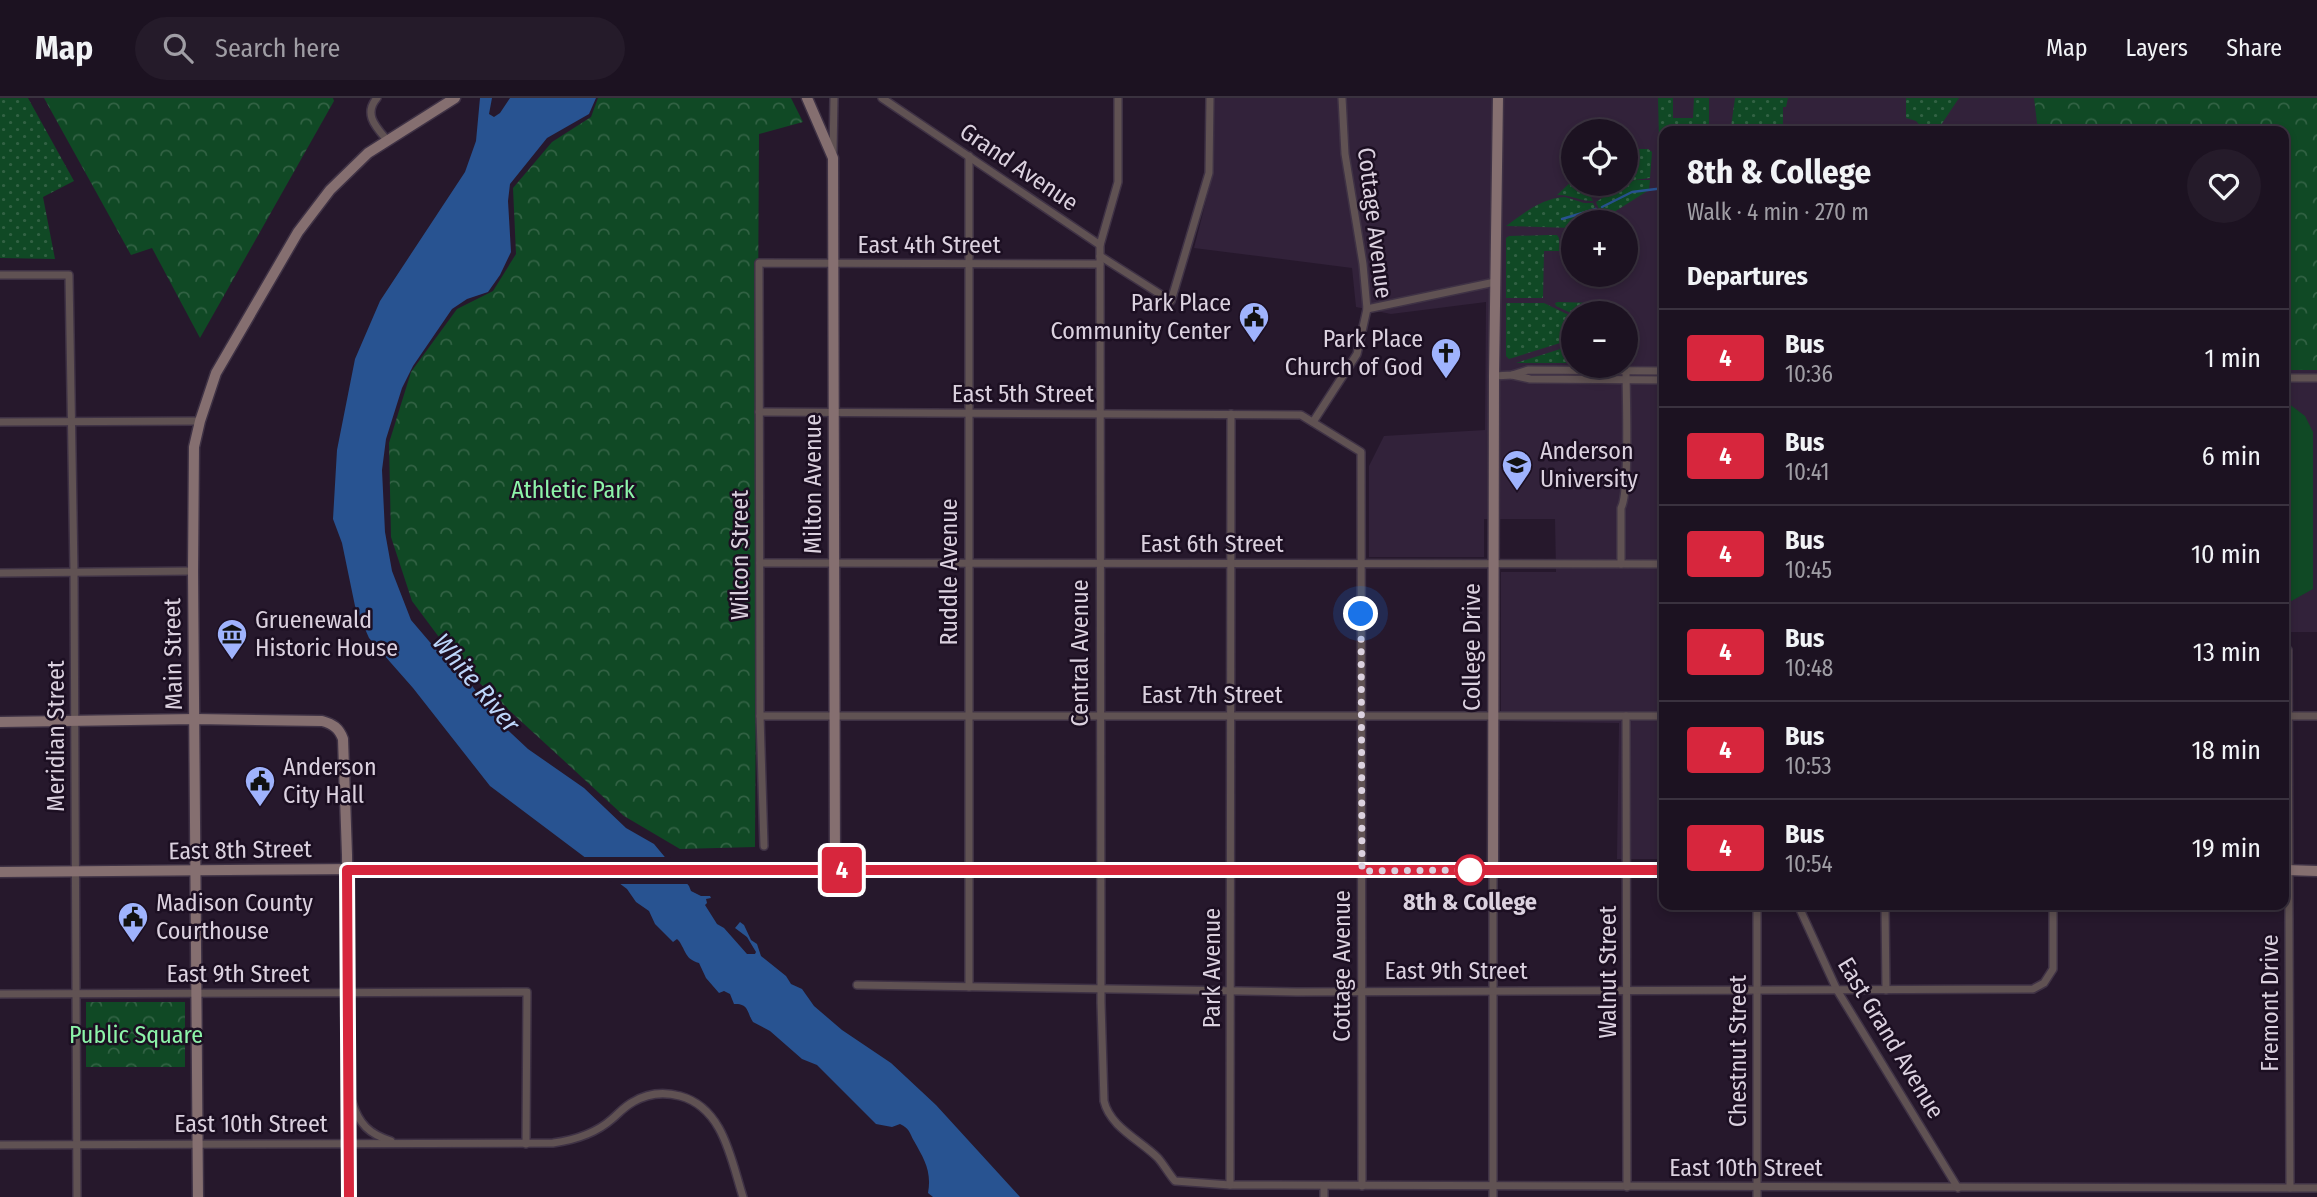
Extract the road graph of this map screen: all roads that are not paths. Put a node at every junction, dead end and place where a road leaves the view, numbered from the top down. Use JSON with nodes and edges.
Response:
{"nodes":[{"id":1,"x":377,"y":98,"type":"edge"},
{"id":2,"x":455,"y":98,"type":"edge"},
{"id":3,"x":807,"y":98,"type":"edge"},
{"id":4,"x":834,"y":98,"type":"edge"},
{"id":5,"x":882,"y":98,"type":"edge"},
{"id":6,"x":1118,"y":98,"type":"edge"},
{"id":7,"x":1210,"y":98,"type":"edge"},
{"id":8,"x":1342,"y":98,"type":"edge"},
{"id":9,"x":1498,"y":98,"type":"edge"},
{"id":10,"x":387,"y":140,"type":"junction"},
{"id":11,"x":969,"y":156,"type":"junction"},
{"id":12,"x":833,"y":158,"type":"junction"},
{"id":13,"x":1100,"y":245,"type":"junction"},
{"id":14,"x":1100,"y":260,"type":"junction"},
{"id":15,"x":759,"y":264,"type":"joint"},
{"id":16,"x":833,"y":264,"type":"junction"},
{"id":17,"x":969,"y":264,"type":"junction"},
{"id":18,"x":0,"y":275,"type":"edge"},
{"id":19,"x":1495,"y":282,"type":"junction"},
{"id":20,"x":1367,"y":309,"type":"junction"},
{"id":21,"x":1561,"y":370,"type":"edge"},
{"id":22,"x":1638,"y":370,"type":"edge"},
{"id":23,"x":1659,"y":371,"type":"edge"},
{"id":24,"x":1511,"y":375,"type":"junction"},
{"id":25,"x":1494,"y":376,"type":"junction"},
{"id":26,"x":2289,"y":378,"type":"edge"},
{"id":27,"x":2317,"y":378,"type":"edge"},
{"id":28,"x":1626,"y":380,"type":"junction"},
{"id":29,"x":1659,"y":380,"type":"edge"},
{"id":30,"x":759,"y":412,"type":"junction"},
{"id":31,"x":834,"y":412,"type":"junction"},
{"id":32,"x":969,"y":413,"type":"junction"},
{"id":33,"x":1099,"y":413,"type":"junction"},
{"id":34,"x":1231,"y":414,"type":"junction"},
{"id":35,"x":200,"y":421,"type":"junction"},
{"id":36,"x":0,"y":422,"type":"edge"},
{"id":37,"x":71,"y":422,"type":"junction"},
{"id":38,"x":1313,"y":422,"type":"junction"},
{"id":39,"x":760,"y":563,"type":"junction"},
{"id":40,"x":834,"y":563,"type":"junction"},
{"id":41,"x":969,"y":563,"type":"junction"},
{"id":42,"x":1101,"y":563,"type":"junction"},
{"id":43,"x":1230,"y":563,"type":"junction"},
{"id":44,"x":1361,"y":563,"type":"junction"},
{"id":45,"x":1493,"y":564,"type":"junction"},
{"id":46,"x":1621,"y":564,"type":"junction"},
{"id":47,"x":1659,"y":564,"type":"edge"},
{"id":48,"x":193,"y":571,"type":"junction"},
{"id":49,"x":74,"y":572,"type":"junction"},
{"id":50,"x":0,"y":573,"type":"edge"},
{"id":51,"x":760,"y":716,"type":"junction"},
{"id":52,"x":834,"y":716,"type":"junction"},
{"id":53,"x":969,"y":716,"type":"junction"},
{"id":54,"x":1101,"y":716,"type":"junction"},
{"id":55,"x":1231,"y":716,"type":"junction"},
{"id":56,"x":1361,"y":716,"type":"junction"},
{"id":57,"x":1493,"y":716,"type":"junction"},
{"id":58,"x":1626,"y":716,"type":"junction"},
{"id":59,"x":1659,"y":716,"type":"edge"},
{"id":60,"x":2289,"y":716,"type":"edge"},
{"id":61,"x":2317,"y":716,"type":"edge"},
{"id":62,"x":195,"y":719,"type":"junction"},
{"id":63,"x":75,"y":721,"type":"junction"},
{"id":64,"x":0,"y":722,"type":"edge"},
{"id":65,"x":764,"y":846,"type":"dead end"},
{"id":66,"x":352,"y":869,"type":"junction"},
{"id":67,"x":835,"y":870,"type":"junction"},
{"id":68,"x":1493,"y":870,"type":"junction"},
{"id":69,"x":1627,"y":870,"type":"junction"},
{"id":70,"x":1659,"y":870,"type":"edge"},
{"id":71,"x":2289,"y":870,"type":"edge"},
{"id":72,"x":969,"y":871,"type":"junction"},
{"id":73,"x":1101,"y":871,"type":"junction"},
{"id":74,"x":1231,"y":871,"type":"junction"},
{"id":75,"x":1362,"y":871,"type":"junction"},
{"id":76,"x":2317,"y":871,"type":"edge"},
{"id":77,"x":76,"y":872,"type":"junction"},
{"id":78,"x":197,"y":872,"type":"junction"},
{"id":79,"x":0,"y":873,"type":"edge"},
{"id":80,"x":1757,"y":910,"type":"edge"},
{"id":81,"x":1800,"y":910,"type":"edge"},
{"id":82,"x":1885,"y":910,"type":"edge"},
{"id":83,"x":2053,"y":910,"type":"edge"},
{"id":84,"x":2286,"y":910,"type":"edge"},
{"id":85,"x":857,"y":985,"type":"dead end"},
{"id":86,"x":969,"y":987,"type":"junction"},
{"id":87,"x":1101,"y":989,"type":"junction"},
{"id":88,"x":1837,"y":989,"type":"junction"},
{"id":89,"x":1886,"y":989,"type":"junction"},
{"id":90,"x":1231,"y":990,"type":"junction"},
{"id":91,"x":1362,"y":990,"type":"junction"},
{"id":92,"x":1493,"y":990,"type":"junction"},
{"id":93,"x":1757,"y":990,"type":"junction"},
{"id":94,"x":1628,"y":991,"type":"junction"},
{"id":95,"x":197,"y":993,"type":"junction"},
{"id":96,"x":348,"y":993,"type":"junction"},
{"id":97,"x":0,"y":994,"type":"edge"},
{"id":98,"x":76,"y":994,"type":"junction"},
{"id":99,"x":348,"y":1084,"type":"junction"},
{"id":100,"x":349,"y":1143,"type":"junction"},
{"id":101,"x":77,"y":1144,"type":"junction"},
{"id":102,"x":198,"y":1144,"type":"junction"},
{"id":103,"x":412,"y":1144,"type":"junction"},
{"id":104,"x":526,"y":1144,"type":"junction"},
{"id":105,"x":0,"y":1145,"type":"edge"},
{"id":106,"x":1175,"y":1181,"type":"joint"},
{"id":107,"x":1230,"y":1185,"type":"junction"},
{"id":108,"x":1324,"y":1186,"type":"junction"},
{"id":109,"x":1362,"y":1186,"type":"junction"},
{"id":110,"x":1493,"y":1186,"type":"junction"},
{"id":111,"x":1758,"y":1186,"type":"junction"},
{"id":112,"x":1627,"y":1187,"type":"junction"},
{"id":113,"x":1958,"y":1188,"type":"junction"},
{"id":114,"x":2317,"y":1188,"type":"edge"},
{"id":115,"x":2285,"y":1191,"type":"edge"},
{"id":116,"x":1889,"y":1192,"type":"edge"},
{"id":117,"x":77,"y":1197,"type":"edge"},
{"id":118,"x":198,"y":1197,"type":"edge"},
{"id":119,"x":349,"y":1197,"type":"edge"},
{"id":120,"x":743,"y":1197,"type":"edge"},
{"id":121,"x":1324,"y":1197,"type":"edge"},
{"id":122,"x":1493,"y":1197,"type":"edge"},
{"id":123,"x":1758,"y":1197,"type":"edge"}],
"edges":[{"from":1,"to":10,"type":"street"},
{"from":2,"to":10,"type":"main road","name":"Main Street"},
{"from":3,"to":12,"type":"main road"},
{"from":4,"to":12,"type":"street","name":"Milton Avenue"},
{"from":5,"to":11,"type":"street","name":"Grand Avenue"},
{"from":6,"to":13,"type":"street","name":"Central Avenue"},
{"from":7,"to":14,"type":"street"},
{"from":8,"to":20,"type":"street","name":"Cottage Avenue"},
{"from":9,"to":19,"type":"main road","name":"College Drive"},
{"from":10,"to":35,"type":"main road","name":"Main Street"},
{"from":11,"to":13,"type":"street","name":"Grand Avenue"},
{"from":11,"to":17,"type":"street","name":"Ruddle Avenue"},
{"from":12,"to":16,"type":"main road","name":"Milton Avenue"},
{"from":13,"to":14,"type":"street","name":"Central Avenue"},
{"from":14,"to":17,"type":"street","name":"East 4th Street"},
{"from":14,"to":33,"type":"street","name":"Central Avenue"},
{"from":15,"to":16,"type":"street","name":"East 4th Street"},
{"from":15,"to":30,"type":"street","name":"Wilcon Street"},
{"from":16,"to":17,"type":"street","name":"East 4th Street"},
{"from":16,"to":31,"type":"main road","name":"Milton Avenue"},
{"from":17,"to":32,"type":"street","name":"Ruddle Avenue"},
{"from":18,"to":37,"type":"street","name":"Meridian Street"},
{"from":19,"to":20,"type":"street"},
{"from":19,"to":25,"type":"main road","name":"College Drive"},
{"from":20,"to":38,"type":"street","name":"Cottage Avenue"},
{"from":21,"to":24,"type":"street"},
{"from":22,"to":23,"type":"street"},
{"from":24,"to":25,"type":"street"},
{"from":24,"to":28,"type":"street"},
{"from":25,"to":45,"type":"main road","name":"College Drive"},
{"from":26,"to":27,"type":"street"},
{"from":28,"to":29,"type":"street"},
{"from":28,"to":46,"type":"street"},
{"from":30,"to":31,"type":"street","name":"East 5th Street"},
{"from":30,"to":39,"type":"street","name":"Wilcon Street"},
{"from":31,"to":32,"type":"street","name":"East 5th Street"},
{"from":31,"to":40,"type":"main road","name":"Milton Avenue"},
{"from":32,"to":33,"type":"street","name":"East 5th Street"},
{"from":32,"to":41,"type":"street","name":"Ruddle Avenue"},
{"from":33,"to":34,"type":"street","name":"East 5th Street"},
{"from":33,"to":42,"type":"street","name":"Central Avenue"},
{"from":34,"to":38,"type":"street","name":"East 5th Street"},
{"from":34,"to":43,"type":"street","name":"Park Avenue"},
{"from":35,"to":37,"type":"street"},
{"from":35,"to":48,"type":"main road","name":"Main Street"},
{"from":36,"to":37,"type":"street"},
{"from":37,"to":49,"type":"street","name":"Meridian Street"},
{"from":38,"to":44,"type":"street","name":"Cottage Avenue"},
{"from":39,"to":40,"type":"street","name":"East 6th Street"},
{"from":39,"to":51,"type":"street","name":"Wilcon Street"},
{"from":40,"to":41,"type":"street","name":"East 6th Street"},
{"from":40,"to":52,"type":"main road","name":"Milton Avenue"},
{"from":41,"to":42,"type":"street","name":"East 6th Street"},
{"from":41,"to":53,"type":"street","name":"Ruddle Avenue"},
{"from":42,"to":43,"type":"street","name":"East 6th Street"},
{"from":42,"to":54,"type":"street","name":"Central Avenue"},
{"from":43,"to":44,"type":"street","name":"East 6th Street"},
{"from":43,"to":55,"type":"street","name":"Park Avenue"},
{"from":44,"to":45,"type":"street","name":"East 6th Street"},
{"from":44,"to":56,"type":"street","name":"Cottage Avenue"},
{"from":45,"to":46,"type":"street","name":"East 6th Street"},
{"from":45,"to":57,"type":"main road","name":"College Drive"},
{"from":46,"to":47,"type":"street","name":"East 6th Street"},
{"from":48,"to":49,"type":"street"},
{"from":48,"to":62,"type":"main road","name":"Main Street"},
{"from":49,"to":50,"type":"street"},
{"from":49,"to":63,"type":"street","name":"Meridian Street"},
{"from":51,"to":52,"type":"street","name":"East 7th Street"},
{"from":51,"to":65,"type":"street","name":"Wilcon Street"},
{"from":52,"to":53,"type":"street","name":"East 7th Street"},
{"from":52,"to":67,"type":"main road","name":"Milton Avenue"},
{"from":53,"to":54,"type":"street","name":"East 7th Street"},
{"from":53,"to":72,"type":"street","name":"Ruddle Avenue"},
{"from":54,"to":55,"type":"street","name":"East 7th Street"},
{"from":54,"to":73,"type":"street","name":"Central Avenue"},
{"from":55,"to":56,"type":"street","name":"East 7th Street"},
{"from":55,"to":74,"type":"street","name":"Park Avenue"},
{"from":56,"to":57,"type":"street","name":"East 7th Street"},
{"from":56,"to":75,"type":"street","name":"Cottage Avenue"},
{"from":57,"to":58,"type":"street","name":"East 7th Street"},
{"from":57,"to":68,"type":"main road","name":"College Drive"},
{"from":58,"to":59,"type":"street","name":"East 7th Street"},
{"from":58,"to":69,"type":"street","name":"Walnut Street"},
{"from":60,"to":61,"type":"street"},
{"from":62,"to":63,"type":"main road"},
{"from":62,"to":66,"type":"main road"},
{"from":62,"to":78,"type":"main road","name":"Main Street"},
{"from":63,"to":64,"type":"main road"},
{"from":63,"to":77,"type":"street","name":"Meridian Street"},
{"from":66,"to":67,"type":"main road","name":"East 8th Street"},
{"from":66,"to":78,"type":"main road","name":"East 8th Street"},
{"from":66,"to":96,"type":"main road"},
{"from":67,"to":72,"type":"main road","name":"East 8th Street"},
{"from":68,"to":69,"type":"main road","name":"East 8th Street"},
{"from":68,"to":75,"type":"main road","name":"East 8th Street"},
{"from":68,"to":92,"type":"street","name":"College Drive"},
{"from":69,"to":70,"type":"main road","name":"East 8th Street"},
{"from":69,"to":94,"type":"street","name":"Walnut Street"},
{"from":71,"to":76,"type":"main road"},
{"from":72,"to":73,"type":"main road","name":"East 8th Street"},
{"from":72,"to":86,"type":"street","name":"Ruddle Avenue"},
{"from":73,"to":74,"type":"main road","name":"East 8th Street"},
{"from":73,"to":87,"type":"street","name":"Central Avenue"},
{"from":74,"to":75,"type":"main road","name":"East 8th Street"},
{"from":74,"to":90,"type":"street","name":"Park Avenue"},
{"from":75,"to":91,"type":"street","name":"Cottage Avenue"},
{"from":77,"to":78,"type":"main road","name":"East 8th Street"},
{"from":77,"to":79,"type":"main road","name":"East 8th Street"},
{"from":77,"to":98,"type":"street","name":"Meridian Street"},
{"from":78,"to":95,"type":"main road","name":"Main Street"},
{"from":80,"to":93,"type":"street","name":"Chestnut Street"},
{"from":81,"to":88,"type":"street","name":"East Grand Avenue"},
{"from":82,"to":89,"type":"street"},
{"from":83,"to":89,"type":"street","name":"East 9th Street"},
{"from":84,"to":115,"type":"street","name":"Fremont Drive"},
{"from":85,"to":86,"type":"street","name":"East 9th Street"},
{"from":86,"to":87,"type":"street","name":"East 9th Street"},
{"from":87,"to":90,"type":"street","name":"East 9th Street"},
{"from":87,"to":106,"type":"street","name":"Central Avenue"},
{"from":88,"to":89,"type":"street","name":"East 9th Street"},
{"from":88,"to":93,"type":"street","name":"East 9th Street"},
{"from":88,"to":113,"type":"street","name":"East Grand Avenue"},
{"from":90,"to":91,"type":"street","name":"East 9th Street"},
{"from":90,"to":107,"type":"street","name":"Park Avenue"},
{"from":91,"to":92,"type":"street","name":"East 9th Street"},
{"from":91,"to":109,"type":"street","name":"Cottage Avenue"},
{"from":92,"to":94,"type":"street","name":"East 9th Street"},
{"from":92,"to":110,"type":"street","name":"College Drive"},
{"from":93,"to":94,"type":"street","name":"East 9th Street"},
{"from":93,"to":111,"type":"street","name":"Chestnut Street"},
{"from":94,"to":112,"type":"street","name":"Walnut Street"},
{"from":95,"to":96,"type":"street","name":"East 9th Street"},
{"from":95,"to":98,"type":"street","name":"East 9th Street"},
{"from":95,"to":102,"type":"main road","name":"Main Street"},
{"from":96,"to":99,"type":"main road"},
{"from":96,"to":104,"type":"street","name":"East 9th Street"},
{"from":97,"to":98,"type":"street","name":"East 9th Street"},
{"from":98,"to":101,"type":"street","name":"Meridian Street"},
{"from":99,"to":100,"type":"main road"},
{"from":99,"to":103,"type":"street"},
{"from":100,"to":102,"type":"street","name":"East 10th Street"},
{"from":100,"to":103,"type":"street","name":"East 10th Street"},
{"from":100,"to":119,"type":"main road"},
{"from":101,"to":102,"type":"street","name":"East 10th Street"},
{"from":101,"to":105,"type":"street","name":"East 10th Street"},
{"from":101,"to":117,"type":"street","name":"Meridian Street"},
{"from":102,"to":118,"type":"main road","name":"Main Street"},
{"from":103,"to":104,"type":"street","name":"East 10th Street"},
{"from":104,"to":120,"type":"street","name":"East 10th Street"},
{"from":106,"to":107,"type":"street","name":"East 10th Street"},
{"from":107,"to":108,"type":"street","name":"East 10th Street"},
{"from":108,"to":109,"type":"street","name":"East 10th Street"},
{"from":108,"to":121,"type":"street"},
{"from":109,"to":110,"type":"street","name":"East 10th Street"},
{"from":110,"to":112,"type":"street","name":"East 10th Street"},
{"from":110,"to":122,"type":"street","name":"College Drive"},
{"from":111,"to":112,"type":"street","name":"East 10th Street"},
{"from":111,"to":116,"type":"street","name":"East 10th Street"},
{"from":111,"to":123,"type":"street","name":"Chestnut Street"},
{"from":113,"to":115,"type":"street","name":"East 10th Street"},
{"from":113,"to":116,"type":"street","name":"East 10th Street"},
{"from":114,"to":115,"type":"street","name":"East 10th Street"}]}
